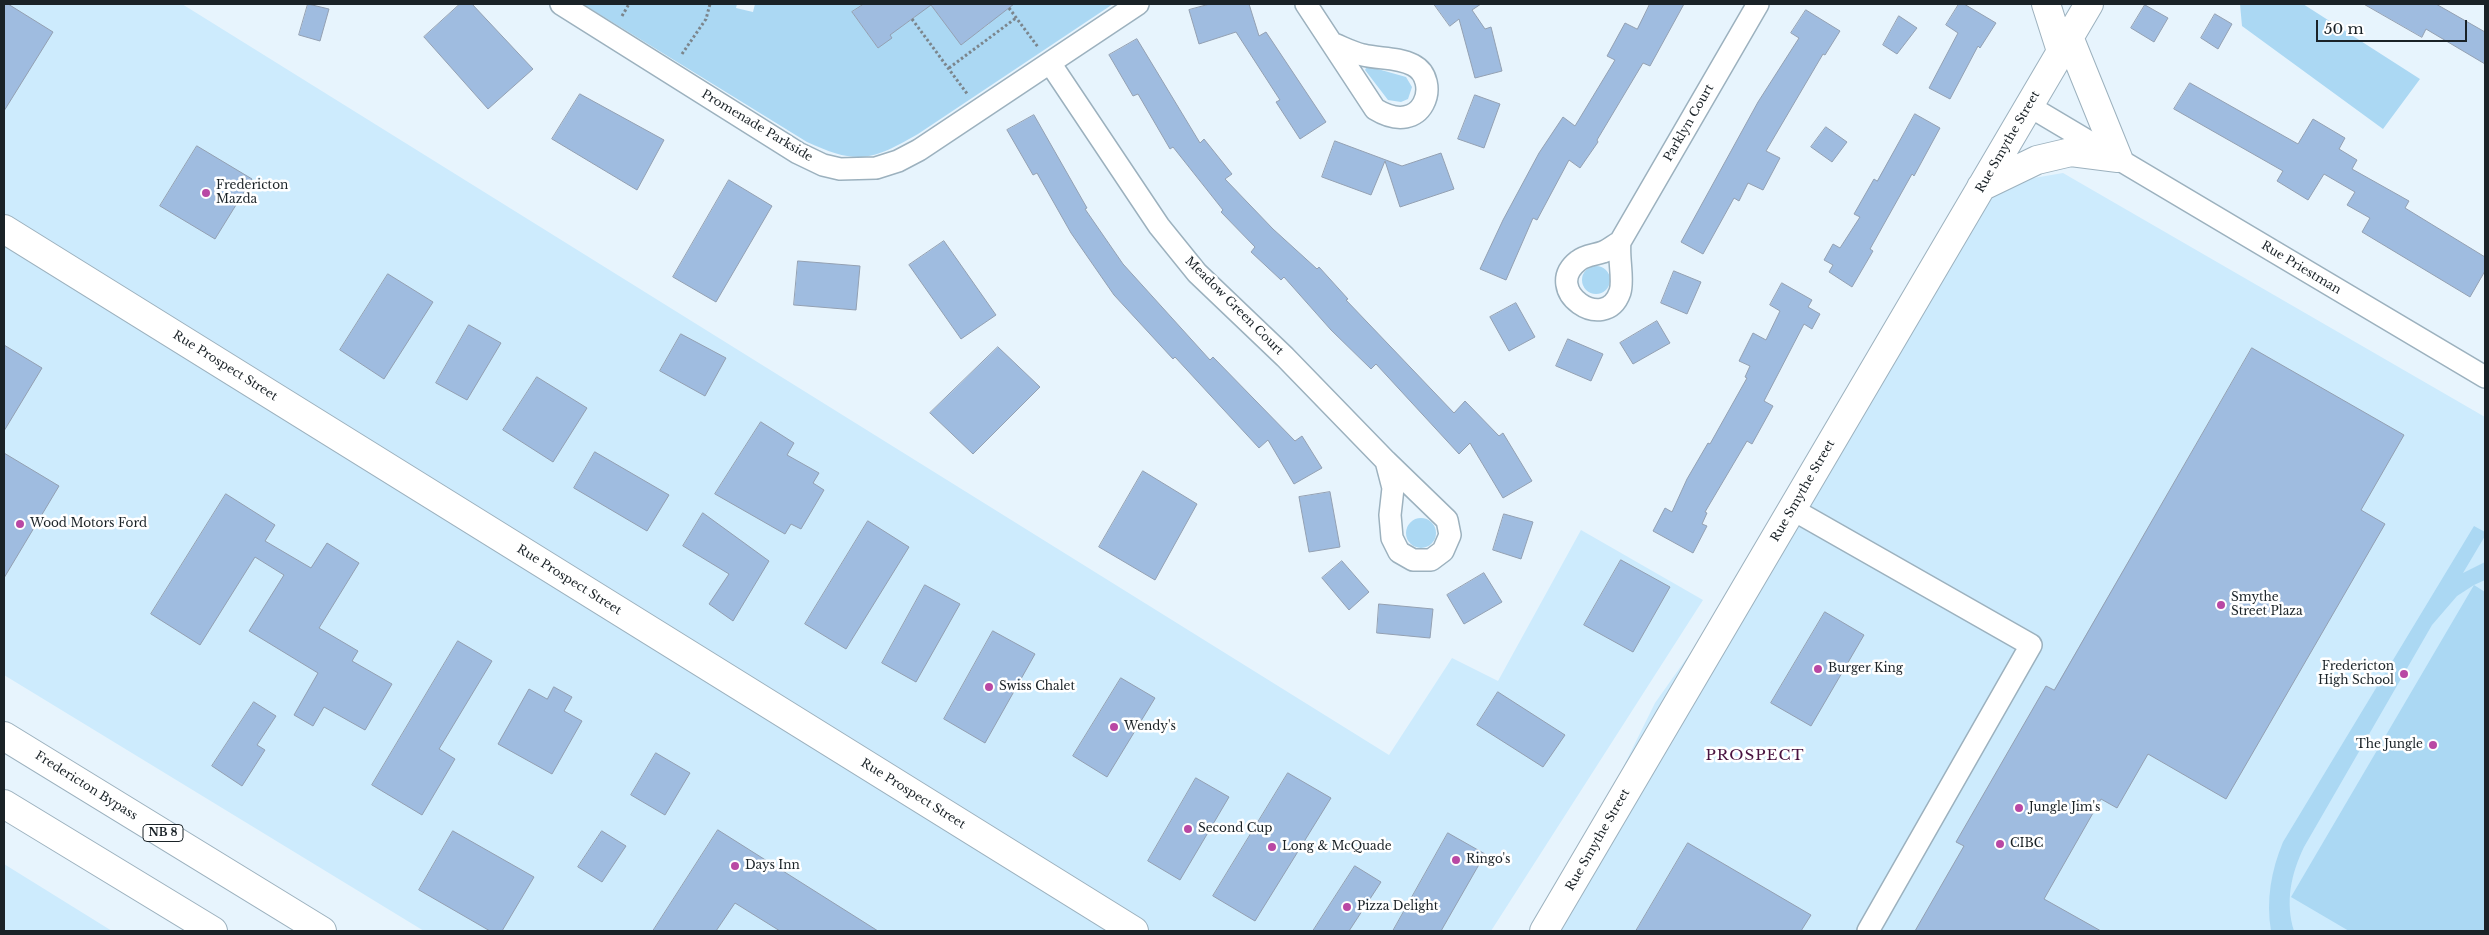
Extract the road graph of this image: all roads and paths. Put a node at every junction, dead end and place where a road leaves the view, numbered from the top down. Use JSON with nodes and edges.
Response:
{"nodes":[{"id":1,"x":561,"y":4,"type":"edge"},
{"id":2,"x":629,"y":4,"type":"edge"},
{"id":3,"x":710,"y":4,"type":"edge"},
{"id":4,"x":1138,"y":4,"type":"edge"},
{"id":5,"x":1306,"y":4,"type":"edge"},
{"id":6,"x":1758,"y":4,"type":"edge"},
{"id":7,"x":2046,"y":4,"type":"edge"},
{"id":8,"x":2090,"y":4,"type":"edge"},
{"id":9,"x":1009,"y":8,"type":"dead end"},
{"id":10,"x":622,"y":16,"type":"dead end"},
{"id":11,"x":1016,"y":18,"type":"junction"},
{"id":12,"x":912,"y":19,"type":"dead end"},
{"id":13,"x":1334,"y":44,"type":"dead end"},
{"id":14,"x":2065,"y":44,"type":"junction"},
{"id":15,"x":682,"y":54,"type":"dead end"},
{"id":16,"x":1050,"y":63,"type":"junction"},
{"id":17,"x":948,"y":68,"type":"junction"},
{"id":18,"x":2029,"y":106,"type":"junction"},
{"id":19,"x":979,"y":110,"type":"junction"},
{"id":20,"x":2118,"y":158,"type":"junction"},
{"id":21,"x":1981,"y":187,"type":"junction"},
{"id":22,"x":4,"y":229,"type":"edge"},
{"id":23,"x":1620,"y":242,"type":"dead end"},
{"id":24,"x":2485,"y":377,"type":"edge"},
{"id":25,"x":1386,"y":461,"type":"dead end"},
{"id":26,"x":1792,"y":509,"type":"junction"},
{"id":27,"x":4,"y":736,"type":"edge"},
{"id":28,"x":4,"y":804,"type":"edge"},
{"id":29,"x":212,"y":931,"type":"edge"},
{"id":30,"x":322,"y":931,"type":"edge"},
{"id":31,"x":1134,"y":931,"type":"edge"},
{"id":32,"x":1544,"y":931,"type":"edge"},
{"id":33,"x":1868,"y":931,"type":"edge"}],
"edges":[{"from":1,"to":19,"type":"street","name":"Promenade Parkside"},
{"from":2,"to":10,"type":"path"},
{"from":3,"to":15,"type":"path"},
{"from":4,"to":16,"type":"street","name":"Promenade Parkside"},
{"from":5,"to":13,"type":"street"},
{"from":6,"to":23,"type":"street","name":"Parklyn Court"},
{"from":7,"to":14,"type":"main road"},
{"from":8,"to":14,"type":"main road","name":"Rue Smythe Street"},
{"from":9,"to":11,"type":"path"},
{"from":11,"to":16,"type":"path"},
{"from":11,"to":17,"type":"path"},
{"from":12,"to":17,"type":"path"},
{"from":14,"to":18,"type":"main road","name":"Rue Smythe Street"},
{"from":14,"to":20,"type":"main road"},
{"from":16,"to":19,"type":"street","name":"Promenade Parkside"},
{"from":16,"to":25,"type":"street","name":"Meadow Green Court"},
{"from":17,"to":19,"type":"path"},
{"from":18,"to":20,"type":"street","name":"Rue Priestman"},
{"from":18,"to":21,"type":"main road","name":"Rue Smythe Street"},
{"from":20,"to":21,"type":"main road"},
{"from":20,"to":24,"type":"street","name":"Rue Priestman"},
{"from":21,"to":26,"type":"main road","name":"Rue Smythe Street"},
{"from":22,"to":31,"type":"main road","name":"Rue Prospect Street"},
{"from":26,"to":32,"type":"main road","name":"Rue Smythe Street"},
{"from":26,"to":33,"type":"street"},
{"from":27,"to":30,"type":"main road","name":"Fredericton Bypass","number":"NB 8"},
{"from":28,"to":29,"type":"main road"}]}
